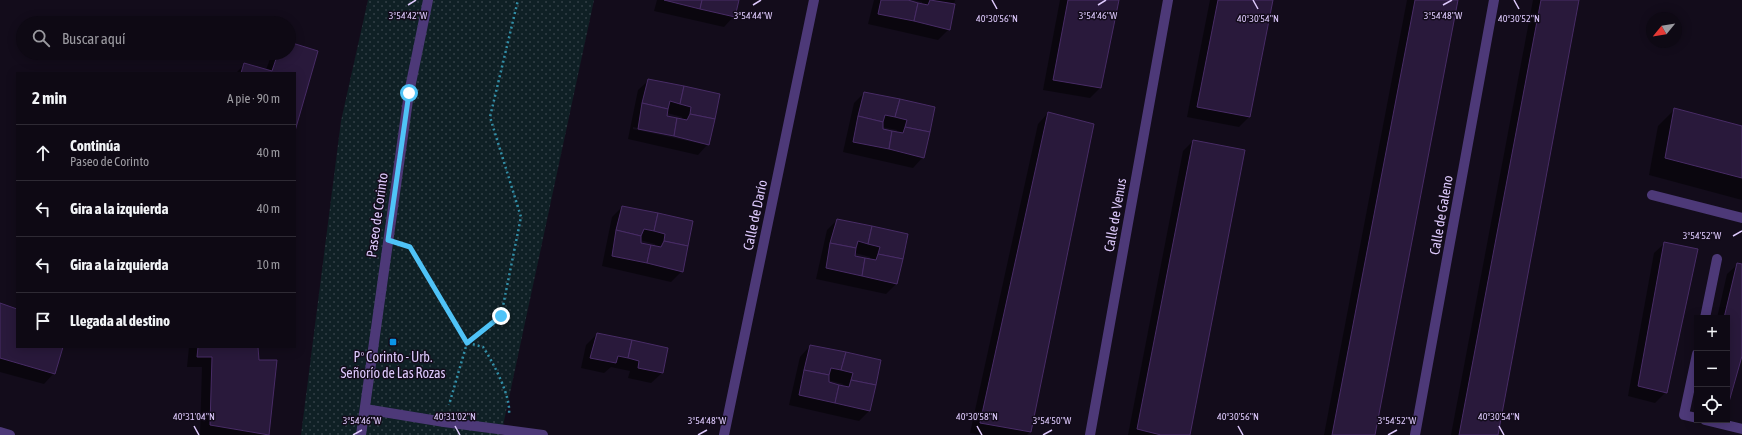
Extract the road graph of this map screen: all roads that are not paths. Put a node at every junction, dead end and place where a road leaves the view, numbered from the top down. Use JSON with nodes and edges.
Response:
{"nodes":[{"id":1,"x":428,"y":0,"type":"edge"},
{"id":2,"x":814,"y":0,"type":"edge"},
{"id":3,"x":1168,"y":0,"type":"edge"},
{"id":4,"x":1494,"y":0,"type":"edge"},
{"id":5,"x":1652,"y":195,"type":"dead end"},
{"id":6,"x":1742,"y":218,"type":"edge"},
{"id":7,"x":1717,"y":259,"type":"dead end"},
{"id":8,"x":1706,"y":315,"type":"edge"},
{"id":9,"x":1694,"y":368,"type":"edge"},
{"id":10,"x":365,"y":409,"type":"junction"},
{"id":11,"x":1694,"y":417,"type":"edge"},
{"id":12,"x":1717,"y":423,"type":"edge"},
{"id":13,"x":1742,"y":429,"type":"edge"},
{"id":14,"x":0,"y":432,"type":"edge"},
{"id":15,"x":10,"y":435,"type":"edge"},
{"id":16,"x":361,"y":435,"type":"edge"},
{"id":17,"x":543,"y":435,"type":"edge"},
{"id":18,"x":724,"y":435,"type":"edge"},
{"id":19,"x":1090,"y":435,"type":"edge"},
{"id":20,"x":1415,"y":435,"type":"edge"}],
"edges":[{"from":1,"to":10,"type":"street","name":"Paseo de Corinto"},
{"from":2,"to":18,"type":"street","name":"Calle de Darío"},
{"from":3,"to":19,"type":"street","name":"Calle de Venus"},
{"from":4,"to":20,"type":"street","name":"Calle de Galeno"},
{"from":5,"to":6,"type":"street"},
{"from":7,"to":8,"type":"street"},
{"from":9,"to":11,"type":"street"},
{"from":10,"to":16,"type":"street","name":"Paseo de Corinto"},
{"from":10,"to":17,"type":"street"},
{"from":12,"to":13,"type":"street"},
{"from":14,"to":15,"type":"street"}]}
